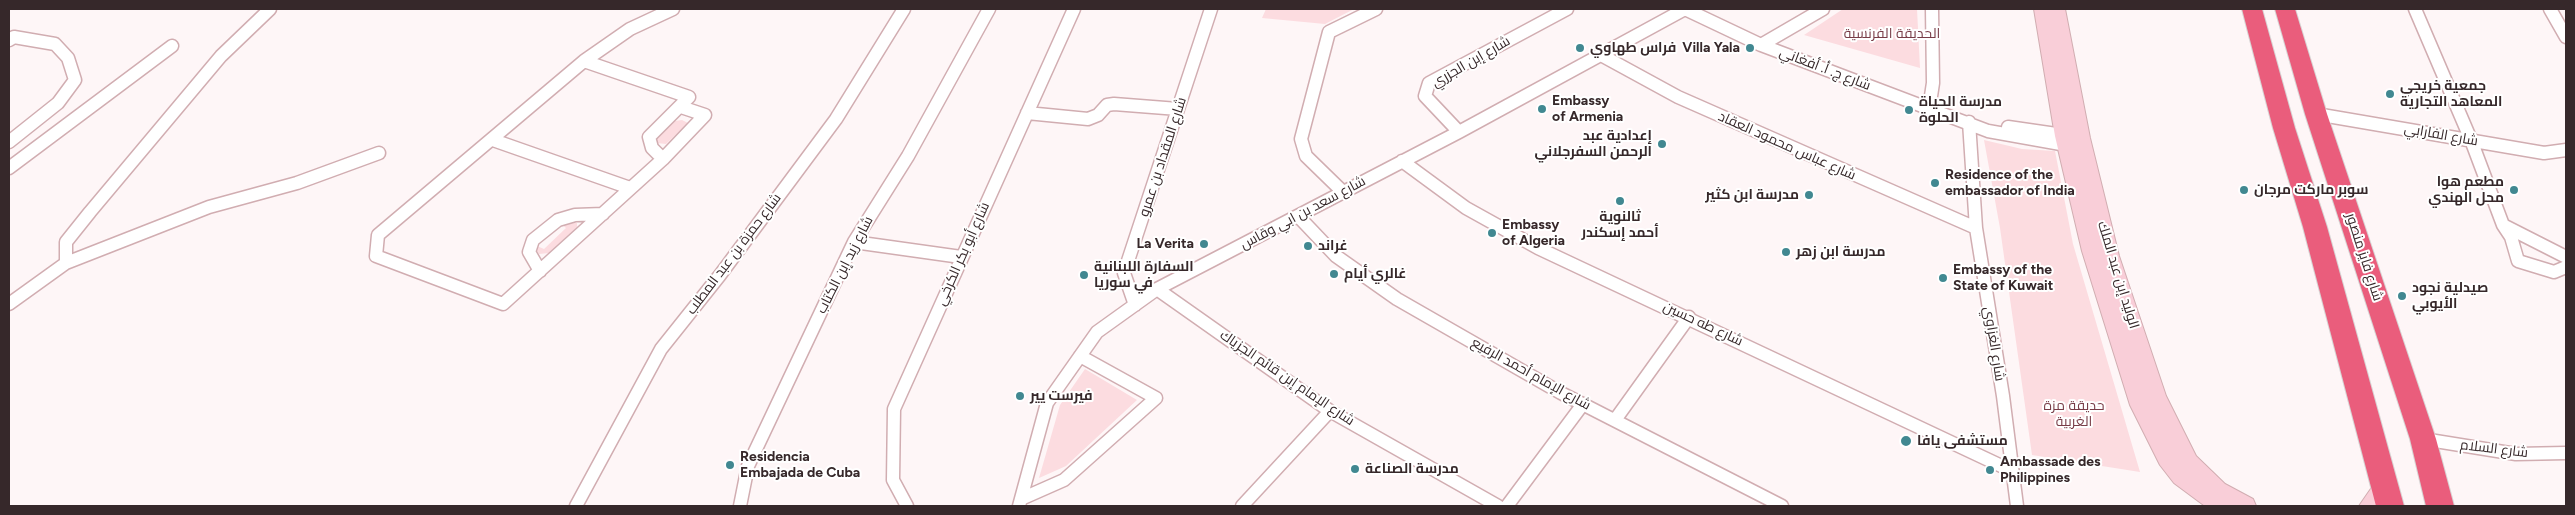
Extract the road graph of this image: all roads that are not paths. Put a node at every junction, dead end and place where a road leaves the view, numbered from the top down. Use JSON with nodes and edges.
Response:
{"nodes":[{"id":1,"x":270,"y":9,"type":"edge"},
{"id":2,"x":673,"y":9,"type":"edge"},
{"id":3,"x":989,"y":9,"type":"edge"},
{"id":4,"x":1074,"y":9,"type":"edge"},
{"id":5,"x":1211,"y":9,"type":"edge"},
{"id":6,"x":1376,"y":9,"type":"edge"},
{"id":7,"x":1567,"y":9,"type":"edge"},
{"id":8,"x":1685,"y":9,"type":"edge"},
{"id":9,"x":1824,"y":9,"type":"edge"},
{"id":10,"x":1932,"y":9,"type":"edge"},
{"id":11,"x":2042,"y":9,"type":"edge"},
{"id":12,"x":2057,"y":9,"type":"edge"},
{"id":13,"x":2252,"y":9,"type":"edge"},
{"id":14,"x":2285,"y":9,"type":"edge"},
{"id":15,"x":2415,"y":9,"type":"edge"},
{"id":16,"x":2550,"y":9,"type":"edge"},
{"id":17,"x":899,"y":11,"type":"edge"},
{"id":18,"x":2566,"y":37,"type":"edge"},
{"id":19,"x":9,"y":40,"type":"edge"},
{"id":20,"x":1761,"y":45,"type":"junction"},
{"id":21,"x":172,"y":46,"type":"dead end"},
{"id":22,"x":1601,"y":55,"type":"junction"},
{"id":23,"x":584,"y":61,"type":"junction"},
{"id":24,"x":681,"y":107,"type":"junction"},
{"id":25,"x":1178,"y":109,"type":"junction"},
{"id":26,"x":1929,"y":109,"type":"junction"},
{"id":27,"x":1027,"y":113,"type":"junction"},
{"id":28,"x":2316,"y":114,"type":"junction"},
{"id":29,"x":1969,"y":122,"type":"junction"},
{"id":30,"x":1459,"y":132,"type":"junction"},
{"id":31,"x":494,"y":140,"type":"junction"},
{"id":32,"x":2471,"y":140,"type":"junction"},
{"id":33,"x":9,"y":142,"type":"edge"},
{"id":34,"x":2073,"y":142,"type":"junction"},
{"id":35,"x":2566,"y":150,"type":"edge"},
{"id":36,"x":379,"y":153,"type":"dead end"},
{"id":37,"x":663,"y":159,"type":"junction"},
{"id":38,"x":1402,"y":161,"type":"junction"},
{"id":39,"x":9,"y":168,"type":"edge"},
{"id":40,"x":630,"y":188,"type":"junction"},
{"id":41,"x":1343,"y":192,"type":"junction"},
{"id":42,"x":603,"y":214,"type":"junction"},
{"id":43,"x":1298,"y":216,"type":"junction"},
{"id":44,"x":2503,"y":225,"type":"junction"},
{"id":45,"x":1976,"y":228,"type":"junction"},
{"id":46,"x":854,"y":242,"type":"junction"},
{"id":47,"x":961,"y":257,"type":"junction"},
{"id":48,"x":2566,"y":257,"type":"edge"},
{"id":49,"x":66,"y":263,"type":"junction"},
{"id":50,"x":2566,"y":267,"type":"edge"},
{"id":51,"x":540,"y":271,"type":"junction"},
{"id":52,"x":1157,"y":289,"type":"junction"},
{"id":53,"x":9,"y":304,"type":"edge"},
{"id":54,"x":1135,"y":305,"type":"junction"},
{"id":55,"x":1689,"y":317,"type":"junction"},
{"id":56,"x":1080,"y":356,"type":"junction"},
{"id":57,"x":1583,"y":404,"type":"junction"},
{"id":58,"x":1330,"y":411,"type":"junction"},
{"id":59,"x":1615,"y":420,"type":"junction"},
{"id":60,"x":2423,"y":439,"type":"junction"},
{"id":61,"x":2566,"y":452,"type":"edge"},
{"id":62,"x":2012,"y":472,"type":"junction"},
{"id":63,"x":2387,"y":496,"type":"edge"},
{"id":64,"x":1019,"y":503,"type":"edge"},
{"id":65,"x":576,"y":506,"type":"edge"},
{"id":66,"x":740,"y":506,"type":"edge"},
{"id":67,"x":907,"y":506,"type":"edge"},
{"id":68,"x":1242,"y":506,"type":"edge"},
{"id":69,"x":1498,"y":506,"type":"edge"},
{"id":70,"x":1507,"y":506,"type":"edge"},
{"id":71,"x":1782,"y":506,"type":"edge"},
{"id":72,"x":2017,"y":506,"type":"edge"},
{"id":73,"x":2221,"y":506,"type":"edge"},
{"id":74,"x":2245,"y":506,"type":"edge"},
{"id":75,"x":2370,"y":506,"type":"edge"},
{"id":76,"x":2440,"y":506,"type":"edge"}],
"edges":[{"from":1,"to":49,"type":"street"},
{"from":2,"to":23,"type":"street"},
{"from":3,"to":46,"type":"street","name":"شارع زيد إبن الكتاب"},
{"from":4,"to":27,"type":"street","name":"شارع أبو بكر الكرخي"},
{"from":5,"to":25,"type":"street","name":"شارع المقداد بن عمرو"},
{"from":6,"to":41,"type":"street"},
{"from":7,"to":30,"type":"street","name":"شارع إبن الجزري"},
{"from":8,"to":20,"type":"street","name":"شارع ج. أ. أفغاني"},
{"from":8,"to":22,"type":"street","name":"شارع سعد بن ابي وقاس"},
{"from":9,"to":20,"type":"street"},
{"from":10,"to":26,"type":"street"},
{"from":11,"to":34,"type":"main road","name":"الوليد إبن عبد الملك"},
{"from":12,"to":34,"type":"main road","name":"الوليد إبن عبد الملك"},
{"from":13,"to":63,"type":"highway"},
{"from":14,"to":28,"type":"highway","name":"شارع فايز منصور"},
{"from":15,"to":32,"type":"street"},
{"from":16,"to":18,"type":"street"},
{"from":17,"to":65,"type":"street","name":"شارع حمزة بن عبد المطلب"},
{"from":19,"to":33,"type":"street"},
{"from":20,"to":26,"type":"street","name":"شارع ج. أ. أفغاني"},
{"from":21,"to":39,"type":"street"},
{"from":22,"to":30,"type":"street","name":"شارع سعد بن ابي وقاس"},
{"from":22,"to":45,"type":"street","name":"شارع عباس محمود العقاد"},
{"from":23,"to":24,"type":"street"},
{"from":23,"to":31,"type":"street"},
{"from":24,"to":37,"type":"street"},
{"from":24,"to":37,"type":"street"},
{"from":25,"to":27,"type":"street"},
{"from":25,"to":54,"type":"street","name":"شارع المقداد بن عمرو"},
{"from":26,"to":29,"type":"street","name":"شارع ج. أ. أفغاني"},
{"from":27,"to":47,"type":"street","name":"شارع أبو بكر الكرخي"},
{"from":28,"to":32,"type":"street","name":"شارع الفارابي"},
{"from":28,"to":60,"type":"highway","name":"شارع فايز منصور"},
{"from":29,"to":34,"type":"street","name":"شارع ج. أ. أفغاني"},
{"from":29,"to":45,"type":"street","name":"شارع الغزاوي"},
{"from":30,"to":38,"type":"street","name":"شارع سعد بن ابي وقاس"},
{"from":31,"to":40,"type":"street"},
{"from":31,"to":51,"type":"street"},
{"from":32,"to":35,"type":"street","name":"شارع الفارابي"},
{"from":32,"to":44,"type":"street"},
{"from":34,"to":73,"type":"main road","name":"الوليد إبن عبد الملك"},
{"from":34,"to":74,"type":"main road","name":"الوليد إبن عبد الملك"},
{"from":36,"to":49,"type":"street"},
{"from":37,"to":40,"type":"street"},
{"from":38,"to":41,"type":"street","name":"شارع سعد بن ابي وقاس"},
{"from":38,"to":55,"type":"street","name":"شارع طه حسين"},
{"from":40,"to":42,"type":"street"},
{"from":41,"to":43,"type":"street","name":"شارع سعد بن ابي وقاس"},
{"from":42,"to":51,"type":"street"},
{"from":42,"to":51,"type":"street"},
{"from":43,"to":52,"type":"street","name":"شارع سعد بن ابي وقاس"},
{"from":43,"to":57,"type":"street","name":"شارع الإمام أحمد الرفيع"},
{"from":44,"to":48,"type":"street"},
{"from":44,"to":50,"type":"street"},
{"from":45,"to":62,"type":"street","name":"شارع الغزاوي"},
{"from":46,"to":47,"type":"street"},
{"from":46,"to":66,"type":"street","name":"شارع زيد إبن الكتاب"},
{"from":47,"to":67,"type":"street","name":"شارع أبو بكر الكرخي"},
{"from":49,"to":53,"type":"street"},
{"from":52,"to":54,"type":"street","name":"شارع سعد بن ابي وقاس"},
{"from":52,"to":58,"type":"street","name":"شارع الإمام إبن قائم الجزياك"},
{"from":54,"to":56,"type":"street","name":"شارع سعد بن ابي وقاس"},
{"from":55,"to":59,"type":"street"},
{"from":55,"to":62,"type":"street","name":"شارع طه حسين"},
{"from":56,"to":64,"type":"street","name":"شارع سعد بن ابي وقاس"},
{"from":56,"to":64,"type":"street"},
{"from":57,"to":59,"type":"street","name":"شارع الإمام أحمد الرفيع"},
{"from":57,"to":70,"type":"street"},
{"from":58,"to":68,"type":"street"},
{"from":58,"to":69,"type":"street","name":"شارع الإمام إبن قائم الجزياك"},
{"from":59,"to":71,"type":"street","name":"شارع الإمام أحمد الرفيع"},
{"from":60,"to":61,"type":"street","name":"شارع السلام"},
{"from":60,"to":76,"type":"highway","name":"شارع فايز منصور"},
{"from":62,"to":72,"type":"street","name":"شارع الغزاوي"},
{"from":63,"to":75,"type":"main road"}]}
